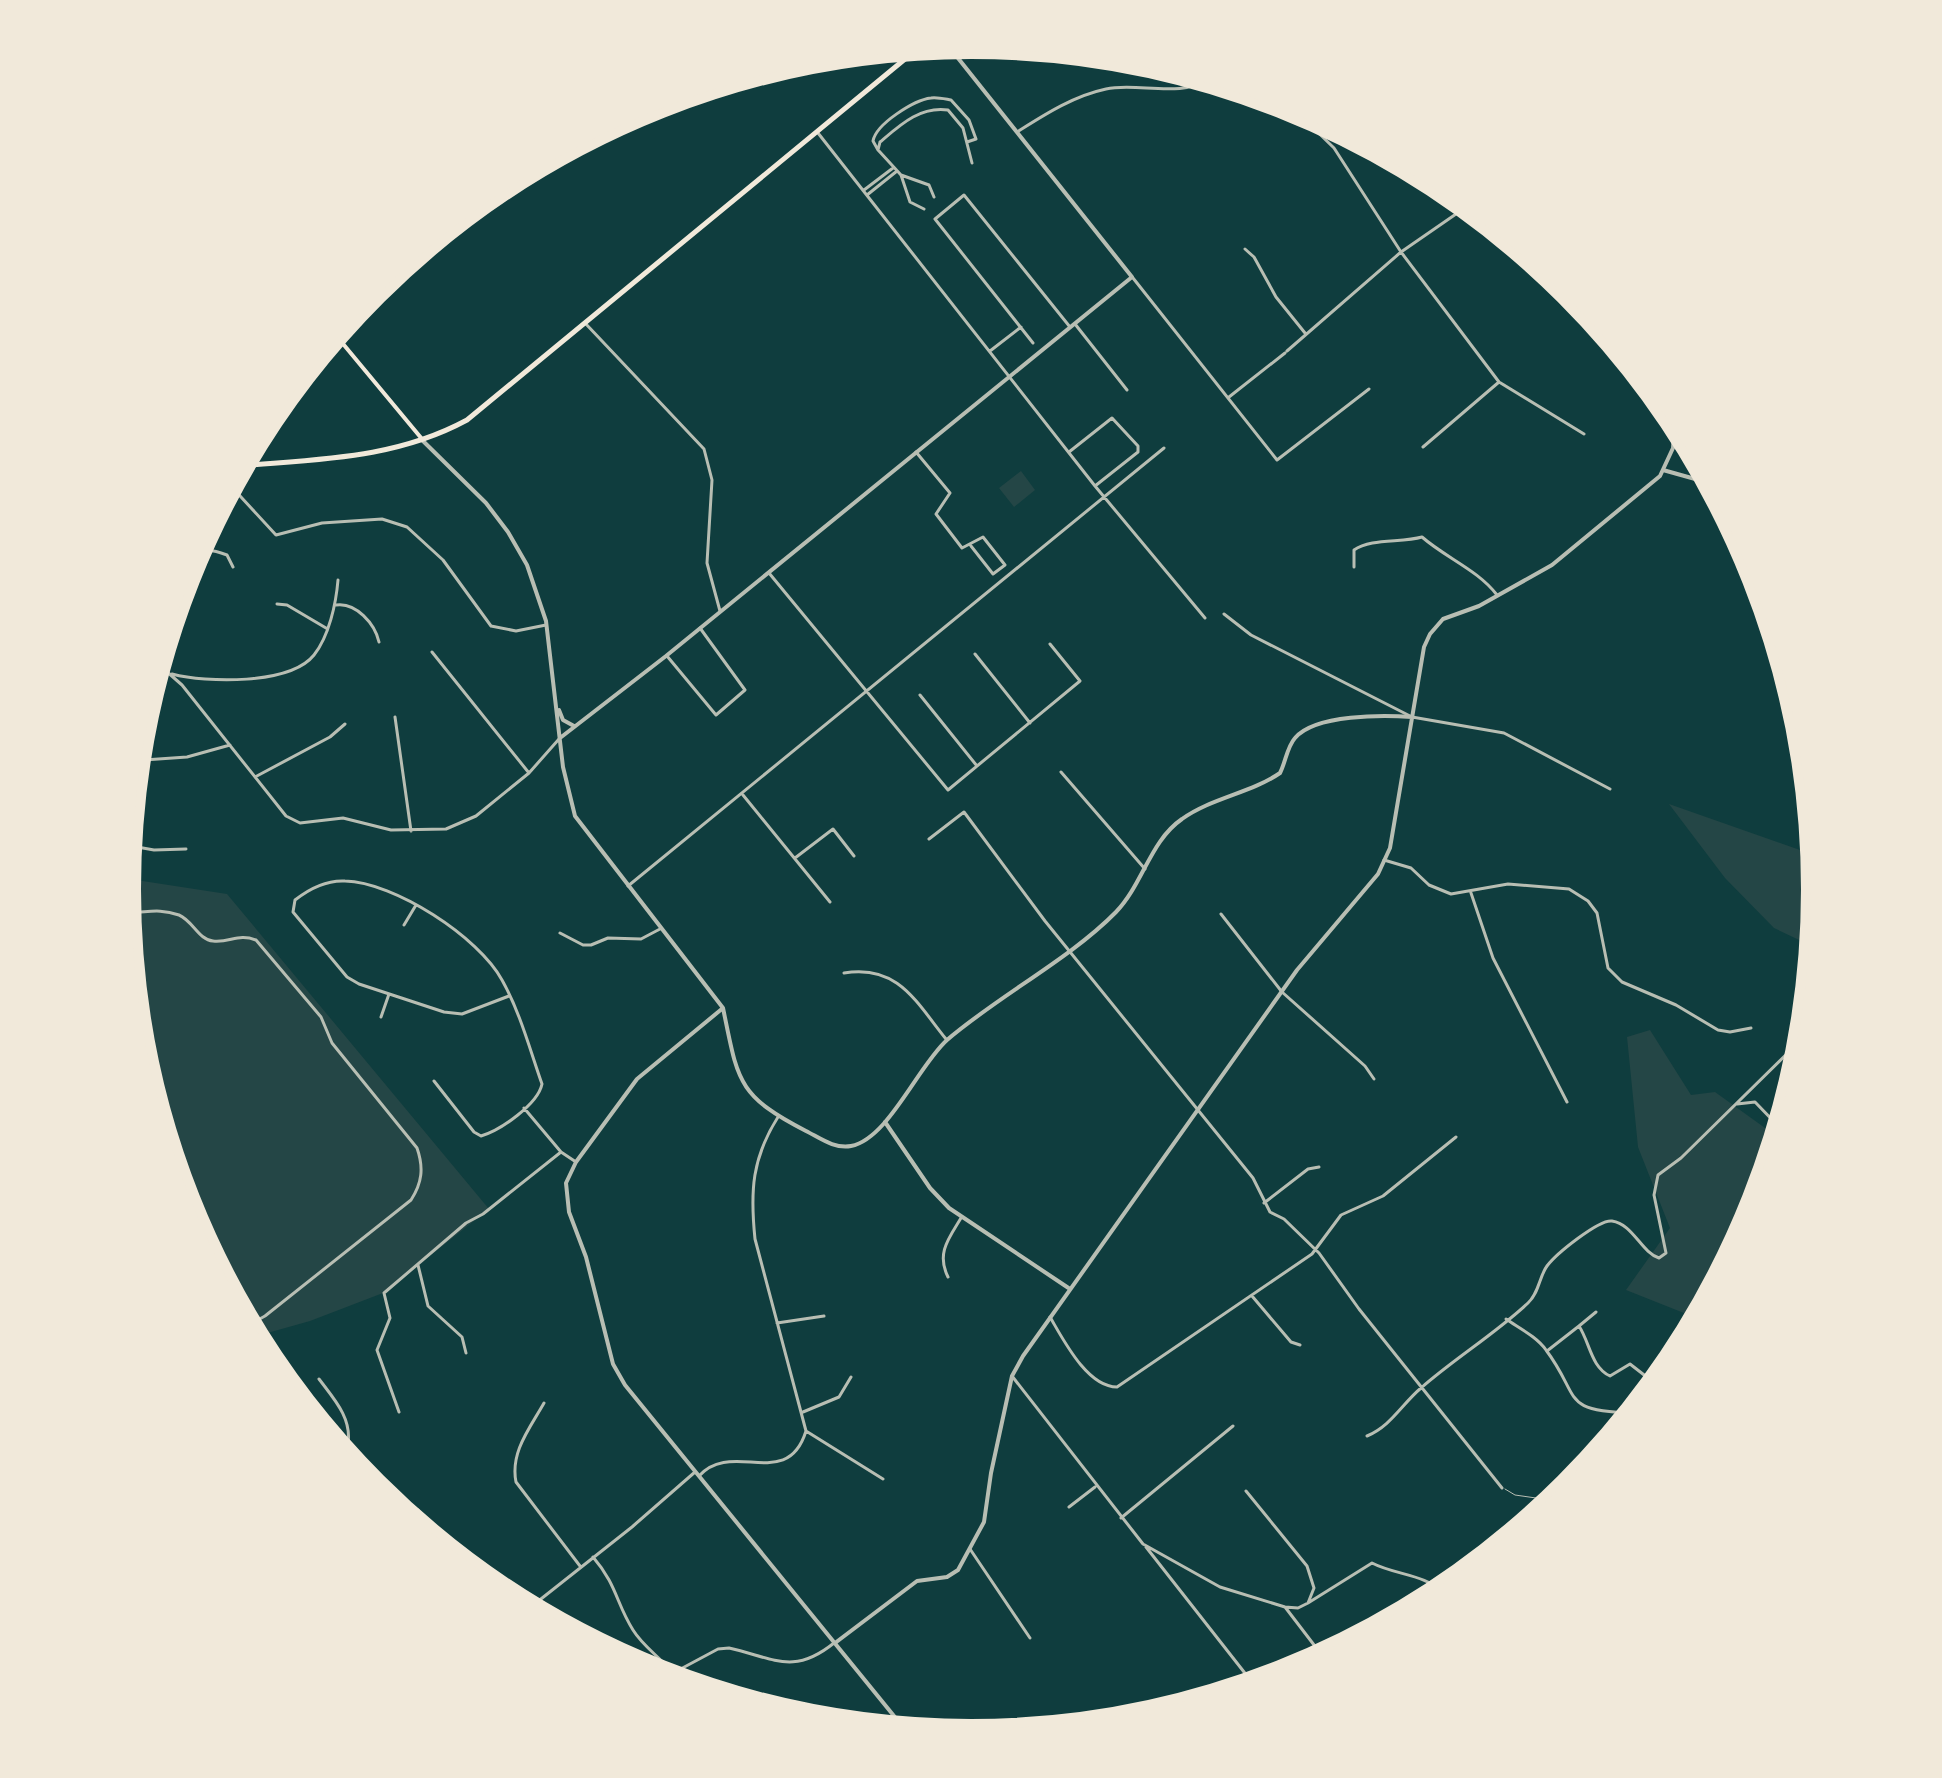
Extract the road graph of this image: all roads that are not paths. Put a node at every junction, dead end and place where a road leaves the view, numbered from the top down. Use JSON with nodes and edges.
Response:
{"nodes":[{"id":1,"x":955,"y":55,"type":"edge"},
{"id":2,"x":908,"y":57,"type":"edge"},
{"id":3,"x":1196,"y":85,"type":"edge"},
{"id":4,"x":1314,"y":128,"type":"edge"},
{"id":5,"x":1017,"y":132,"type":"junction"},
{"id":6,"x":818,"y":133,"type":"junction"},
{"id":7,"x":967,"y":142,"type":"junction"},
{"id":8,"x":878,"y":150,"type":"junction"},
{"id":9,"x":972,"y":163,"type":"dead end"},
{"id":10,"x":897,"y":171,"type":"junction"},
{"id":11,"x":865,"y":193,"type":"junction"},
{"id":12,"x":934,"y":197,"type":"dead end"},
{"id":13,"x":924,"y":209,"type":"dead end"},
{"id":14,"x":1458,"y":211,"type":"edge"},
{"id":15,"x":1245,"y":249,"type":"dead end"},
{"id":16,"x":1401,"y":252,"type":"junction"},
{"id":17,"x":1132,"y":277,"type":"junction"},
{"id":18,"x":585,"y":323,"type":"junction"},
{"id":19,"x":1072,"y":326,"type":"junction"},
{"id":20,"x":1021,"y":327,"type":"junction"},
{"id":21,"x":1306,"y":333,"type":"junction"},
{"id":22,"x":341,"y":341,"type":"edge"},
{"id":23,"x":1033,"y":343,"type":"dead end"},
{"id":24,"x":990,"y":351,"type":"junction"},
{"id":25,"x":1010,"y":376,"type":"junction"},
{"id":26,"x":1499,"y":382,"type":"junction"},
{"id":27,"x":1369,"y":389,"type":"dead end"},
{"id":28,"x":1127,"y":390,"type":"dead end"},
{"id":29,"x":1229,"y":397,"type":"junction"},
{"id":30,"x":1584,"y":434,"type":"dead end"},
{"id":31,"x":1674,"y":439,"type":"edge"},
{"id":32,"x":423,"y":441,"type":"junction"},
{"id":33,"x":1423,"y":447,"type":"dead end"},
{"id":34,"x":1164,"y":448,"type":"dead end"},
{"id":35,"x":916,"y":452,"type":"junction"},
{"id":36,"x":1069,"y":452,"type":"junction"},
{"id":37,"x":252,"y":465,"type":"edge"},
{"id":38,"x":1663,"y":470,"type":"junction"},
{"id":39,"x":1698,"y":480,"type":"edge"},
{"id":40,"x":1095,"y":486,"type":"junction"},
{"id":41,"x":237,"y":492,"type":"edge"},
{"id":42,"x":1104,"y":497,"type":"junction"},
{"id":43,"x":971,"y":546,"type":"junction"},
{"id":44,"x":208,"y":551,"type":"edge"},
{"id":45,"x":233,"y":567,"type":"dead end"},
{"id":46,"x":1354,"y":567,"type":"dead end"},
{"id":47,"x":769,"y":573,"type":"junction"},
{"id":48,"x":338,"y":580,"type":"dead end"},
{"id":49,"x":1497,"y":595,"type":"junction"},
{"id":50,"x":277,"y":604,"type":"dead end"},
{"id":51,"x":336,"y":605,"type":"junction"},
{"id":52,"x":720,"y":611,"type":"junction"},
{"id":53,"x":1224,"y":614,"type":"dead end"},
{"id":54,"x":1205,"y":618,"type":"dead end"},
{"id":55,"x":546,"y":625,"type":"junction"},
{"id":56,"x":326,"y":628,"type":"junction"},
{"id":57,"x":700,"y":628,"type":"junction"},
{"id":58,"x":379,"y":642,"type":"dead end"},
{"id":59,"x":1050,"y":644,"type":"dead end"},
{"id":60,"x":432,"y":652,"type":"dead end"},
{"id":61,"x":975,"y":654,"type":"dead end"},
{"id":62,"x":666,"y":656,"type":"junction"},
{"id":63,"x":165,"y":669,"type":"edge"},
{"id":64,"x":172,"y":674,"type":"junction"},
{"id":65,"x":866,"y":694,"type":"junction"},
{"id":66,"x":920,"y":695,"type":"dead end"},
{"id":67,"x":557,"y":704,"type":"junction"},
{"id":68,"x":395,"y":717,"type":"dead end"},
{"id":69,"x":1412,"y":717,"type":"junction"},
{"id":70,"x":1030,"y":723,"type":"junction"},
{"id":71,"x":345,"y":724,"type":"dead end"},
{"id":72,"x":576,"y":726,"type":"junction"},
{"id":73,"x":560,"y":738,"type":"junction"},
{"id":74,"x":230,"y":745,"type":"junction"},
{"id":75,"x":146,"y":760,"type":"edge"},
{"id":76,"x":977,"y":766,"type":"junction"},
{"id":77,"x":1061,"y":772,"type":"dead end"},
{"id":78,"x":529,"y":773,"type":"junction"},
{"id":79,"x":255,"y":777,"type":"junction"},
{"id":80,"x":1610,"y":789,"type":"dead end"},
{"id":81,"x":743,"y":795,"type":"junction"},
{"id":82,"x":411,"y":831,"type":"junction"},
{"id":83,"x":929,"y":839,"type":"dead end"},
{"id":84,"x":138,"y":847,"type":"edge"},
{"id":85,"x":186,"y":849,"type":"dead end"},
{"id":86,"x":854,"y":856,"type":"dead end"},
{"id":87,"x":795,"y":858,"type":"junction"},
{"id":88,"x":1384,"y":860,"type":"junction"},
{"id":89,"x":1145,"y":869,"type":"junction"},
{"id":90,"x":628,"y":886,"type":"junction"},
{"id":91,"x":1471,"y":893,"type":"junction"},
{"id":92,"x":830,"y":902,"type":"dead end"},
{"id":93,"x":416,"y":905,"type":"junction"},
{"id":94,"x":137,"y":911,"type":"edge"},
{"id":95,"x":1221,"y":914,"type":"dead end"},
{"id":96,"x":404,"y":925,"type":"dead end"},
{"id":97,"x":660,"y":929,"type":"junction"},
{"id":98,"x":560,"y":933,"type":"dead end"},
{"id":99,"x":1069,"y":949,"type":"junction"},
{"id":100,"x":844,"y":973,"type":"dead end"},
{"id":101,"x":1282,"y":992,"type":"junction"},
{"id":102,"x":389,"y":994,"type":"junction"},
{"id":103,"x":509,"y":996,"type":"junction"},
{"id":104,"x":723,"y":1008,"type":"junction"},
{"id":105,"x":381,"y":1017,"type":"dead end"},
{"id":106,"x":1751,"y":1028,"type":"dead end"},
{"id":107,"x":947,"y":1040,"type":"junction"},
{"id":108,"x":1790,"y":1051,"type":"edge"},
{"id":109,"x":1374,"y":1079,"type":"dead end"},
{"id":110,"x":434,"y":1081,"type":"dead end"},
{"id":111,"x":1567,"y":1102,"type":"dead end"},
{"id":112,"x":1734,"y":1106,"type":"junction"},
{"id":113,"x":524,"y":1108,"type":"junction"},
{"id":114,"x":1198,"y":1110,"type":"junction"},
{"id":115,"x":779,"y":1116,"type":"junction"},
{"id":116,"x":1773,"y":1121,"type":"edge"},
{"id":117,"x":885,"y":1122,"type":"junction"},
{"id":118,"x":1456,"y":1137,"type":"dead end"},
{"id":119,"x":561,"y":1152,"type":"junction"},
{"id":120,"x":576,"y":1162,"type":"junction"},
{"id":121,"x":1319,"y":1167,"type":"dead end"},
{"id":122,"x":1264,"y":1203,"type":"junction"},
{"id":123,"x":961,"y":1218,"type":"junction"},
{"id":124,"x":1317,"y":1250,"type":"junction"},
{"id":125,"x":418,"y":1265,"type":"junction"},
{"id":126,"x":948,"y":1277,"type":"dead end"},
{"id":127,"x":1070,"y":1289,"type":"junction"},
{"id":128,"x":1252,"y":1296,"type":"junction"},
{"id":129,"x":1596,"y":1312,"type":"dead end"},
{"id":130,"x":824,"y":1316,"type":"dead end"},
{"id":131,"x":1050,"y":1317,"type":"junction"},
{"id":132,"x":1506,"y":1319,"type":"junction"},
{"id":133,"x":257,"y":1320,"type":"edge"},
{"id":134,"x":777,"y":1323,"type":"junction"},
{"id":135,"x":1579,"y":1326,"type":"junction"},
{"id":136,"x":1300,"y":1345,"type":"dead end"},
{"id":137,"x":1547,"y":1351,"type":"junction"},
{"id":138,"x":466,"y":1353,"type":"dead end"},
{"id":139,"x":1012,"y":1376,"type":"junction"},
{"id":140,"x":851,"y":1377,"type":"dead end"},
{"id":141,"x":1647,"y":1377,"type":"edge"},
{"id":142,"x":319,"y":1379,"type":"dead end"},
{"id":143,"x":1421,"y":1388,"type":"junction"},
{"id":144,"x":544,"y":1403,"type":"dead end"},
{"id":145,"x":399,"y":1412,"type":"dead end"},
{"id":146,"x":803,"y":1412,"type":"junction"},
{"id":147,"x":1621,"y":1413,"type":"edge"},
{"id":148,"x":1233,"y":1426,"type":"dead end"},
{"id":149,"x":806,"y":1431,"type":"junction"},
{"id":150,"x":1367,"y":1436,"type":"dead end"},
{"id":151,"x":347,"y":1444,"type":"edge"},
{"id":152,"x":697,"y":1474,"type":"junction"},
{"id":153,"x":883,"y":1479,"type":"dead end"},
{"id":154,"x":1095,"y":1487,"type":"junction"},
{"id":155,"x":1502,"y":1488,"type":"joint"},
{"id":156,"x":1246,"y":1491,"type":"dead end"},
{"id":157,"x":1541,"y":1499,"type":"edge"},
{"id":158,"x":1069,"y":1507,"type":"dead end"},
{"id":159,"x":418,"y":1510,"type":"dead end"},
{"id":160,"x":416,"y":1513,"type":"edge"},
{"id":161,"x":1121,"y":1518,"type":"junction"},
{"id":162,"x":1143,"y":1544,"type":"junction"},
{"id":163,"x":970,"y":1549,"type":"junction"},
{"id":164,"x":593,"y":1557,"type":"junction"},
{"id":165,"x":581,"y":1567,"type":"junction"},
{"id":166,"x":1432,"y":1585,"type":"edge"},
{"id":167,"x":537,"y":1602,"type":"edge"},
{"id":168,"x":1308,"y":1603,"type":"junction"},
{"id":169,"x":1285,"y":1607,"type":"junction"},
{"id":170,"x":1030,"y":1638,"type":"dead end"},
{"id":171,"x":835,"y":1643,"type":"junction"},
{"id":172,"x":1317,"y":1648,"type":"edge"},
{"id":173,"x":670,"y":1667,"type":"edge"},
{"id":174,"x":678,"y":1670,"type":"edge"},
{"id":175,"x":1248,"y":1677,"type":"edge"},
{"id":176,"x":898,"y":1720,"type":"edge"}],
"edges":[{"from":1,"to":5,"type":"street"},
{"from":2,"to":6,"type":"main road"},
{"from":3,"to":5,"type":"street"},
{"from":4,"to":16,"type":"street"},
{"from":5,"to":17,"type":"street"},
{"from":6,"to":11,"type":"street"},
{"from":6,"to":18,"type":"main road"},
{"from":7,"to":8,"type":"street"},
{"from":7,"to":8,"type":"street"},
{"from":7,"to":9,"type":"street"},
{"from":8,"to":10,"type":"street"},
{"from":10,"to":11,"type":"street"},
{"from":10,"to":12,"type":"street"},
{"from":10,"to":13,"type":"street"},
{"from":11,"to":24,"type":"street"},
{"from":14,"to":16,"type":"street"},
{"from":15,"to":21,"type":"street"},
{"from":16,"to":21,"type":"street"},
{"from":16,"to":26,"type":"street"},
{"from":17,"to":19,"type":"street"},
{"from":17,"to":29,"type":"street"},
{"from":18,"to":32,"type":"main road"},
{"from":18,"to":52,"type":"street"},
{"from":19,"to":20,"type":"street"},
{"from":19,"to":25,"type":"street"},
{"from":19,"to":28,"type":"street"},
{"from":20,"to":23,"type":"street"},
{"from":20,"to":24,"type":"street"},
{"from":21,"to":29,"type":"street"},
{"from":22,"to":32,"type":"main road"},
{"from":24,"to":25,"type":"street"},
{"from":25,"to":35,"type":"street"},
{"from":25,"to":36,"type":"street"},
{"from":26,"to":30,"type":"street"},
{"from":26,"to":33,"type":"street"},
{"from":27,"to":29,"type":"street"},
{"from":31,"to":38,"type":"street"},
{"from":32,"to":37,"type":"main road"},
{"from":32,"to":55,"type":"street"},
{"from":34,"to":42,"type":"street"},
{"from":35,"to":43,"type":"street"},
{"from":35,"to":47,"type":"street"},
{"from":36,"to":40,"type":"street"},
{"from":36,"to":40,"type":"street"},
{"from":38,"to":39,"type":"street"},
{"from":38,"to":49,"type":"street"},
{"from":40,"to":42,"type":"street"},
{"from":41,"to":55,"type":"street"},
{"from":42,"to":54,"type":"street"},
{"from":42,"to":65,"type":"street"},
{"from":43,"to":43,"type":"street"},
{"from":44,"to":45,"type":"street"},
{"from":46,"to":49,"type":"street"},
{"from":47,"to":52,"type":"street"},
{"from":47,"to":65,"type":"street"},
{"from":48,"to":51,"type":"street"},
{"from":49,"to":69,"type":"street"},
{"from":50,"to":56,"type":"street"},
{"from":51,"to":56,"type":"street"},
{"from":51,"to":58,"type":"street"},
{"from":52,"to":57,"type":"street"},
{"from":53,"to":69,"type":"street"},
{"from":55,"to":67,"type":"street"},
{"from":56,"to":64,"type":"street"},
{"from":57,"to":62,"type":"street"},
{"from":57,"to":62,"type":"street"},
{"from":59,"to":70,"type":"street"},
{"from":60,"to":78,"type":"street"},
{"from":61,"to":70,"type":"street"},
{"from":62,"to":72,"type":"street"},
{"from":63,"to":64,"type":"street"},
{"from":64,"to":74,"type":"street"},
{"from":65,"to":76,"type":"street"},
{"from":65,"to":81,"type":"street"},
{"from":66,"to":76,"type":"street"},
{"from":67,"to":72,"type":"street"},
{"from":67,"to":73,"type":"street"},
{"from":68,"to":82,"type":"street"},
{"from":69,"to":80,"type":"street"},
{"from":69,"to":88,"type":"street"},
{"from":69,"to":89,"type":"street"},
{"from":70,"to":76,"type":"street"},
{"from":71,"to":79,"type":"street"},
{"from":72,"to":73,"type":"street"},
{"from":73,"to":78,"type":"street"},
{"from":73,"to":90,"type":"street"},
{"from":74,"to":75,"type":"street"},
{"from":74,"to":79,"type":"street"},
{"from":77,"to":89,"type":"street"},
{"from":78,"to":82,"type":"street"},
{"from":79,"to":82,"type":"street"},
{"from":81,"to":87,"type":"street"},
{"from":81,"to":90,"type":"street"},
{"from":83,"to":99,"type":"street"},
{"from":84,"to":85,"type":"street"},
{"from":86,"to":87,"type":"street"},
{"from":87,"to":92,"type":"street"},
{"from":88,"to":91,"type":"street"},
{"from":88,"to":101,"type":"street"},
{"from":89,"to":99,"type":"street"},
{"from":90,"to":97,"type":"street"},
{"from":91,"to":106,"type":"street"},
{"from":91,"to":111,"type":"street"},
{"from":93,"to":96,"type":"street"},
{"from":93,"to":102,"type":"street"},
{"from":93,"to":103,"type":"street"},
{"from":94,"to":133,"type":"street"},
{"from":95,"to":101,"type":"street"},
{"from":97,"to":98,"type":"street"},
{"from":97,"to":104,"type":"street"},
{"from":99,"to":107,"type":"street"},
{"from":99,"to":114,"type":"street"},
{"from":100,"to":107,"type":"street"},
{"from":101,"to":109,"type":"street"},
{"from":101,"to":114,"type":"street"},
{"from":102,"to":103,"type":"street"},
{"from":102,"to":105,"type":"street"},
{"from":103,"to":113,"type":"street"},
{"from":104,"to":115,"type":"street"},
{"from":104,"to":120,"type":"street"},
{"from":107,"to":117,"type":"street"},
{"from":108,"to":112,"type":"street"},
{"from":110,"to":113,"type":"street"},
{"from":112,"to":116,"type":"street"},
{"from":112,"to":132,"type":"street"},
{"from":113,"to":119,"type":"street"},
{"from":114,"to":122,"type":"street"},
{"from":114,"to":127,"type":"street"},
{"from":115,"to":117,"type":"street"},
{"from":115,"to":134,"type":"street"},
{"from":117,"to":123,"type":"street"},
{"from":118,"to":124,"type":"street"},
{"from":119,"to":120,"type":"street"},
{"from":119,"to":125,"type":"street"},
{"from":120,"to":152,"type":"street"},
{"from":121,"to":122,"type":"street"},
{"from":122,"to":124,"type":"street"},
{"from":123,"to":126,"type":"street"},
{"from":123,"to":127,"type":"street"},
{"from":124,"to":128,"type":"street"},
{"from":124,"to":143,"type":"street"},
{"from":125,"to":138,"type":"street"},
{"from":125,"to":145,"type":"street"},
{"from":127,"to":131,"type":"street"},
{"from":128,"to":131,"type":"street"},
{"from":128,"to":136,"type":"street"},
{"from":129,"to":135,"type":"street"},
{"from":130,"to":134,"type":"street"},
{"from":131,"to":139,"type":"street"},
{"from":132,"to":137,"type":"street"},
{"from":132,"to":143,"type":"street"},
{"from":134,"to":146,"type":"street"},
{"from":135,"to":137,"type":"street"},
{"from":135,"to":141,"type":"street"},
{"from":137,"to":147,"type":"street"},
{"from":139,"to":154,"type":"street"},
{"from":139,"to":163,"type":"street"},
{"from":140,"to":146,"type":"street"},
{"from":142,"to":151,"type":"street"},
{"from":143,"to":150,"type":"street"},
{"from":143,"to":155,"type":"street"},
{"from":144,"to":165,"type":"street"},
{"from":146,"to":149,"type":"street"},
{"from":148,"to":161,"type":"street"},
{"from":149,"to":152,"type":"street"},
{"from":149,"to":153,"type":"street"},
{"from":152,"to":164,"type":"street"},
{"from":152,"to":171,"type":"street"},
{"from":154,"to":158,"type":"street"},
{"from":154,"to":161,"type":"street"},
{"from":155,"to":157,"type":"lane"},
{"from":156,"to":168,"type":"street"},
{"from":159,"to":160,"type":"street"},
{"from":161,"to":162,"type":"street"},
{"from":162,"to":169,"type":"street"},
{"from":162,"to":175,"type":"street"},
{"from":163,"to":170,"type":"street"},
{"from":163,"to":171,"type":"street"},
{"from":164,"to":165,"type":"street"},
{"from":164,"to":173,"type":"street"},
{"from":165,"to":167,"type":"street"},
{"from":166,"to":168,"type":"street"},
{"from":168,"to":169,"type":"street"},
{"from":169,"to":172,"type":"street"},
{"from":171,"to":174,"type":"street"},
{"from":171,"to":176,"type":"street"}]}
